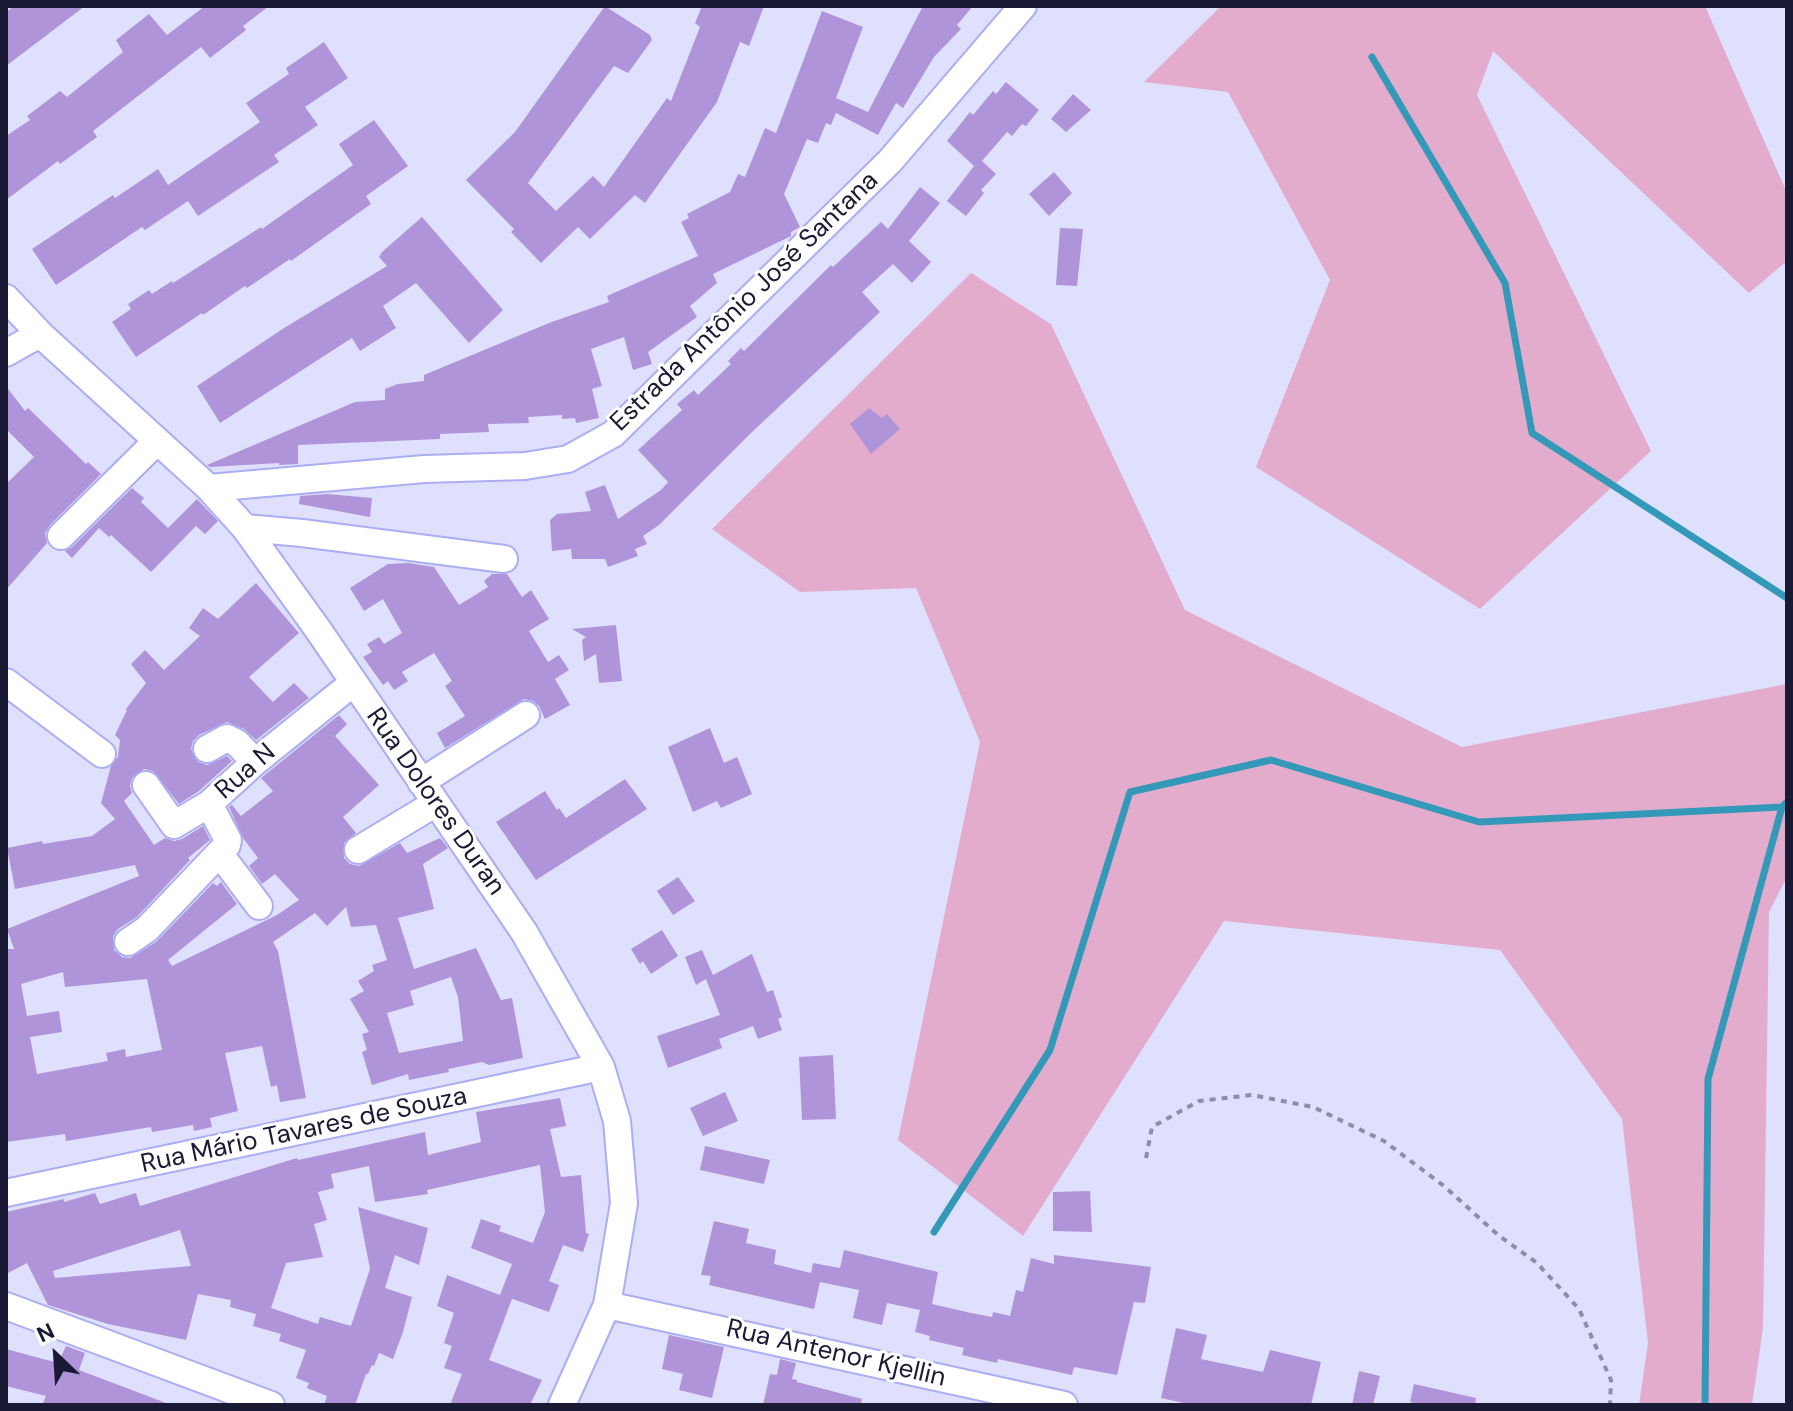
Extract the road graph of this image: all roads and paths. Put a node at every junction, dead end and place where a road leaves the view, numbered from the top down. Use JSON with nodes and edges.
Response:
{"nodes":[{"id":1,"x":1023,"y":6,"type":"edge"},
{"id":2,"x":6,"y":298,"type":"edge"},
{"id":3,"x":40,"y":334,"type":"junction"},
{"id":4,"x":6,"y":353,"type":"edge"},
{"id":5,"x":157,"y":441,"type":"junction"},
{"id":6,"x":209,"y":488,"type":"junction"},
{"id":7,"x":245,"y":528,"type":"junction"},
{"id":8,"x":61,"y":536,"type":"dead end"},
{"id":9,"x":504,"y":559,"type":"dead end"},
{"id":10,"x":6,"y":682,"type":"edge"},
{"id":11,"x":353,"y":683,"type":"junction"},
{"id":12,"x":526,"y":715,"type":"dead end"},
{"id":13,"x":207,"y":749,"type":"dead end"},
{"id":14,"x":102,"y":754,"type":"dead end"},
{"id":15,"x":255,"y":762,"type":"junction"},
{"id":16,"x":146,"y":785,"type":"dead end"},
{"id":17,"x":429,"y":792,"type":"junction"},
{"id":18,"x":209,"y":804,"type":"junction"},
{"id":19,"x":358,"y":850,"type":"dead end"},
{"id":20,"x":220,"y":854,"type":"junction"},
{"id":21,"x":259,"y":906,"type":"dead end"},
{"id":22,"x":128,"y":942,"type":"dead end"},
{"id":23,"x":601,"y":1067,"type":"junction"},
{"id":24,"x":1146,"y":1158,"type":"dead end"},
{"id":25,"x":6,"y":1193,"type":"edge"},
{"id":26,"x":607,"y":1305,"type":"junction"},
{"id":27,"x":6,"y":1306,"type":"edge"},
{"id":28,"x":271,"y":1405,"type":"edge"},
{"id":29,"x":562,"y":1405,"type":"edge"},
{"id":30,"x":1064,"y":1405,"type":"edge"},
{"id":31,"x":1610,"y":1405,"type":"edge"}],
"edges":[{"from":1,"to":6,"type":"street","name":"Estrada Antônio José Santana"},
{"from":2,"to":3,"type":"street","name":"Rua Dolores Duran"},
{"from":3,"to":4,"type":"street"},
{"from":3,"to":5,"type":"street","name":"Rua Dolores Duran"},
{"from":5,"to":6,"type":"street","name":"Rua Dolores Duran"},
{"from":5,"to":8,"type":"street"},
{"from":6,"to":7,"type":"street","name":"Rua Dolores Duran"},
{"from":7,"to":9,"type":"street"},
{"from":7,"to":11,"type":"street","name":"Rua Dolores Duran"},
{"from":10,"to":14,"type":"street"},
{"from":11,"to":15,"type":"street","name":"Rua N"},
{"from":11,"to":17,"type":"street","name":"Rua Dolores Duran"},
{"from":12,"to":17,"type":"street"},
{"from":13,"to":15,"type":"street"},
{"from":15,"to":18,"type":"street","name":"Rua N"},
{"from":16,"to":18,"type":"street"},
{"from":17,"to":19,"type":"street"},
{"from":17,"to":23,"type":"street","name":"Rua Dolores Duran"},
{"from":18,"to":20,"type":"street","name":"Rua N"},
{"from":20,"to":21,"type":"street"},
{"from":20,"to":22,"type":"street"},
{"from":23,"to":25,"type":"street","name":"Rua Mário Tavares de Souza"},
{"from":23,"to":26,"type":"street","name":"Rua Dolores Duran"},
{"from":24,"to":31,"type":"path"},
{"from":26,"to":29,"type":"street","name":"Rua Dolores Duran"},
{"from":26,"to":30,"type":"street","name":"Rua Antenor Kjellin"},
{"from":27,"to":28,"type":"street"}]}
